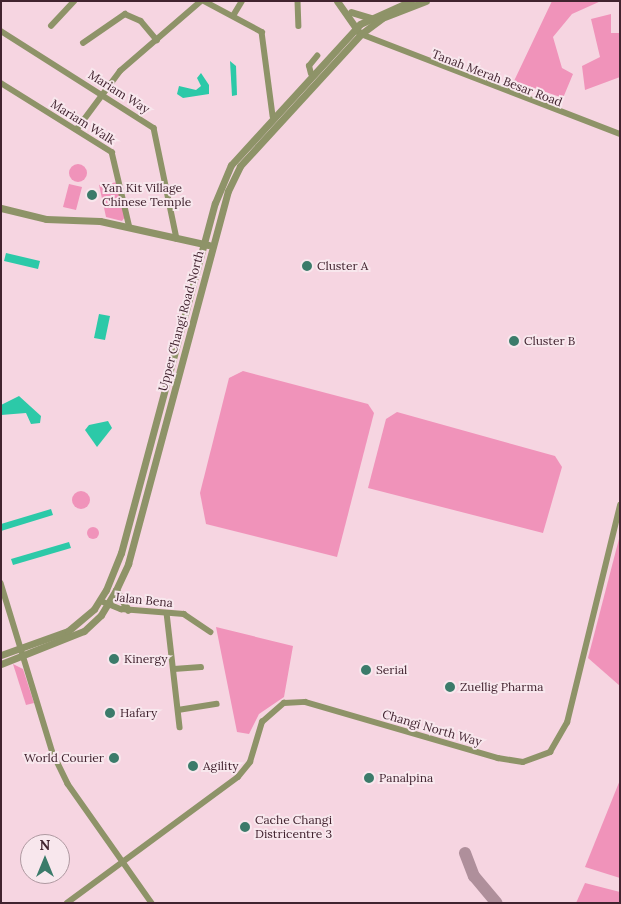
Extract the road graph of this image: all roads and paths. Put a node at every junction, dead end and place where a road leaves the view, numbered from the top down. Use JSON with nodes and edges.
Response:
{"nodes":[{"id":1,"x":74,"y":1,"type":"edge"},
{"id":2,"x":203,"y":1,"type":"edge"},
{"id":3,"x":242,"y":1,"type":"edge"},
{"id":4,"x":298,"y":1,"type":"edge"},
{"id":5,"x":337,"y":1,"type":"edge"},
{"id":6,"x":342,"y":1,"type":"edge"},
{"id":7,"x":411,"y":1,"type":"edge"},
{"id":8,"x":426,"y":1,"type":"edge"},
{"id":9,"x":233,"y":16,"type":"junction"},
{"id":10,"x":351,"y":16,"type":"junction"},
{"id":11,"x":371,"y":18,"type":"junction"},
{"id":12,"x":51,"y":26,"type":"dead end"},
{"id":13,"x":299,"y":26,"type":"dead end"},
{"id":14,"x":1,"y":31,"type":"edge"},
{"id":15,"x":362,"y":31,"type":"junction"},
{"id":16,"x":346,"y":38,"type":"junction"},
{"id":17,"x":156,"y":40,"type":"junction"},
{"id":18,"x":83,"y":43,"type":"dead end"},
{"id":19,"x":317,"y":56,"type":"dead end"},
{"id":20,"x":311,"y":74,"type":"junction"},
{"id":21,"x":1,"y":83,"type":"edge"},
{"id":22,"x":102,"y":94,"type":"junction"},
{"id":23,"x":273,"y":116,"type":"junction"},
{"id":24,"x":77,"y":130,"type":"junction"},
{"id":25,"x":620,"y":134,"type":"edge"},
{"id":26,"x":1,"y":208,"type":"edge"},
{"id":27,"x":130,"y":228,"type":"junction"},
{"id":28,"x":177,"y":239,"type":"junction"},
{"id":29,"x":204,"y":244,"type":"junction"},
{"id":30,"x":213,"y":246,"type":"junction"},
{"id":31,"x":166,"y":421,"type":"junction"},
{"id":32,"x":155,"y":423,"type":"junction"},
{"id":33,"x":620,"y":505,"type":"edge"},
{"id":34,"x":1,"y":583,"type":"edge"},
{"id":35,"x":116,"y":590,"type":"junction"},
{"id":36,"x":100,"y":601,"type":"junction"},
{"id":37,"x":108,"y":606,"type":"junction"},
{"id":38,"x":128,"y":610,"type":"junction"},
{"id":39,"x":167,"y":613,"type":"junction"},
{"id":40,"x":211,"y":632,"type":"dead end"},
{"id":41,"x":21,"y":649,"type":"junction"},
{"id":42,"x":1,"y":655,"type":"edge"},
{"id":43,"x":24,"y":657,"type":"junction"},
{"id":44,"x":1,"y":664,"type":"edge"},
{"id":45,"x":201,"y":666,"type":"dead end"},
{"id":46,"x":174,"y":669,"type":"junction"},
{"id":47,"x":218,"y":704,"type":"dead end"},
{"id":48,"x":178,"y":710,"type":"junction"},
{"id":49,"x":180,"y":727,"type":"dead end"},
{"id":50,"x":122,"y":862,"type":"junction"},
{"id":51,"x":68,"y":903,"type":"edge"},
{"id":52,"x":152,"y":903,"type":"edge"}],
"edges":[{"from":1,"to":12,"type":"street"},
{"from":2,"to":9,"type":"street"},
{"from":2,"to":17,"type":"street"},
{"from":3,"to":9,"type":"street"},
{"from":4,"to":13,"type":"street"},
{"from":5,"to":10,"type":"street"},
{"from":6,"to":10,"type":"street"},
{"from":7,"to":11,"type":"street","name":"Upper Changi Road North"},
{"from":8,"to":15,"type":"street","name":"Upper Changi Road North"},
{"from":9,"to":23,"type":"street"},
{"from":10,"to":11,"type":"street"},
{"from":10,"to":15,"type":"street"},
{"from":10,"to":16,"type":"street"},
{"from":11,"to":15,"type":"street","name":"Upper Changi Road North"},
{"from":14,"to":22,"type":"street","name":"Mariam Way"},
{"from":15,"to":16,"type":"street","name":"Upper Changi Road North"},
{"from":15,"to":25,"type":"street","name":"Tanah Merah Besar Road"},
{"from":15,"to":30,"type":"street","name":"Upper Changi Road North"},
{"from":16,"to":20,"type":"street","name":"Upper Changi Road North"},
{"from":17,"to":18,"type":"street"},
{"from":17,"to":22,"type":"street"},
{"from":19,"to":20,"type":"street","name":"Upper Changi Road North"},
{"from":20,"to":23,"type":"street","name":"Upper Changi Road North"},
{"from":21,"to":24,"type":"street","name":"Mariam Walk"},
{"from":22,"to":24,"type":"street"},
{"from":22,"to":28,"type":"street","name":"Mariam Way"},
{"from":23,"to":29,"type":"street","name":"Upper Changi Road North"},
{"from":24,"to":27,"type":"street","name":"Mariam Walk"},
{"from":26,"to":27,"type":"street"},
{"from":27,"to":28,"type":"street"},
{"from":28,"to":29,"type":"street"},
{"from":29,"to":30,"type":"street"},
{"from":29,"to":32,"type":"street","name":"Upper Changi Road North"},
{"from":30,"to":31,"type":"street","name":"Upper Changi Road North"},
{"from":31,"to":32,"type":"street"},
{"from":31,"to":35,"type":"street","name":"Upper Changi Road North"},
{"from":32,"to":36,"type":"street","name":"Upper Changi Road North"},
{"from":33,"to":50,"type":"street","name":"Changi North Way"},
{"from":34,"to":41,"type":"street"},
{"from":35,"to":37,"type":"street","name":"Upper Changi Road North"},
{"from":35,"to":38,"type":"street"},
{"from":36,"to":37,"type":"street","name":"Jalan Bena"},
{"from":36,"to":41,"type":"street","name":"Upper Changi Road North"},
{"from":37,"to":38,"type":"street","name":"Jalan Bena"},
{"from":37,"to":43,"type":"street","name":"Upper Changi Road North"},
{"from":38,"to":39,"type":"street","name":"Jalan Bena"},
{"from":39,"to":40,"type":"street","name":"Jalan Bena"},
{"from":39,"to":46,"type":"street"},
{"from":41,"to":42,"type":"street","name":"Upper Changi Road North"},
{"from":41,"to":43,"type":"street"},
{"from":43,"to":44,"type":"street","name":"Upper Changi Road North"},
{"from":43,"to":50,"type":"street"},
{"from":45,"to":46,"type":"street"},
{"from":46,"to":48,"type":"street"},
{"from":47,"to":48,"type":"street"},
{"from":48,"to":49,"type":"street"},
{"from":50,"to":51,"type":"street","name":"Changi North Way"},
{"from":50,"to":52,"type":"street"}]}
